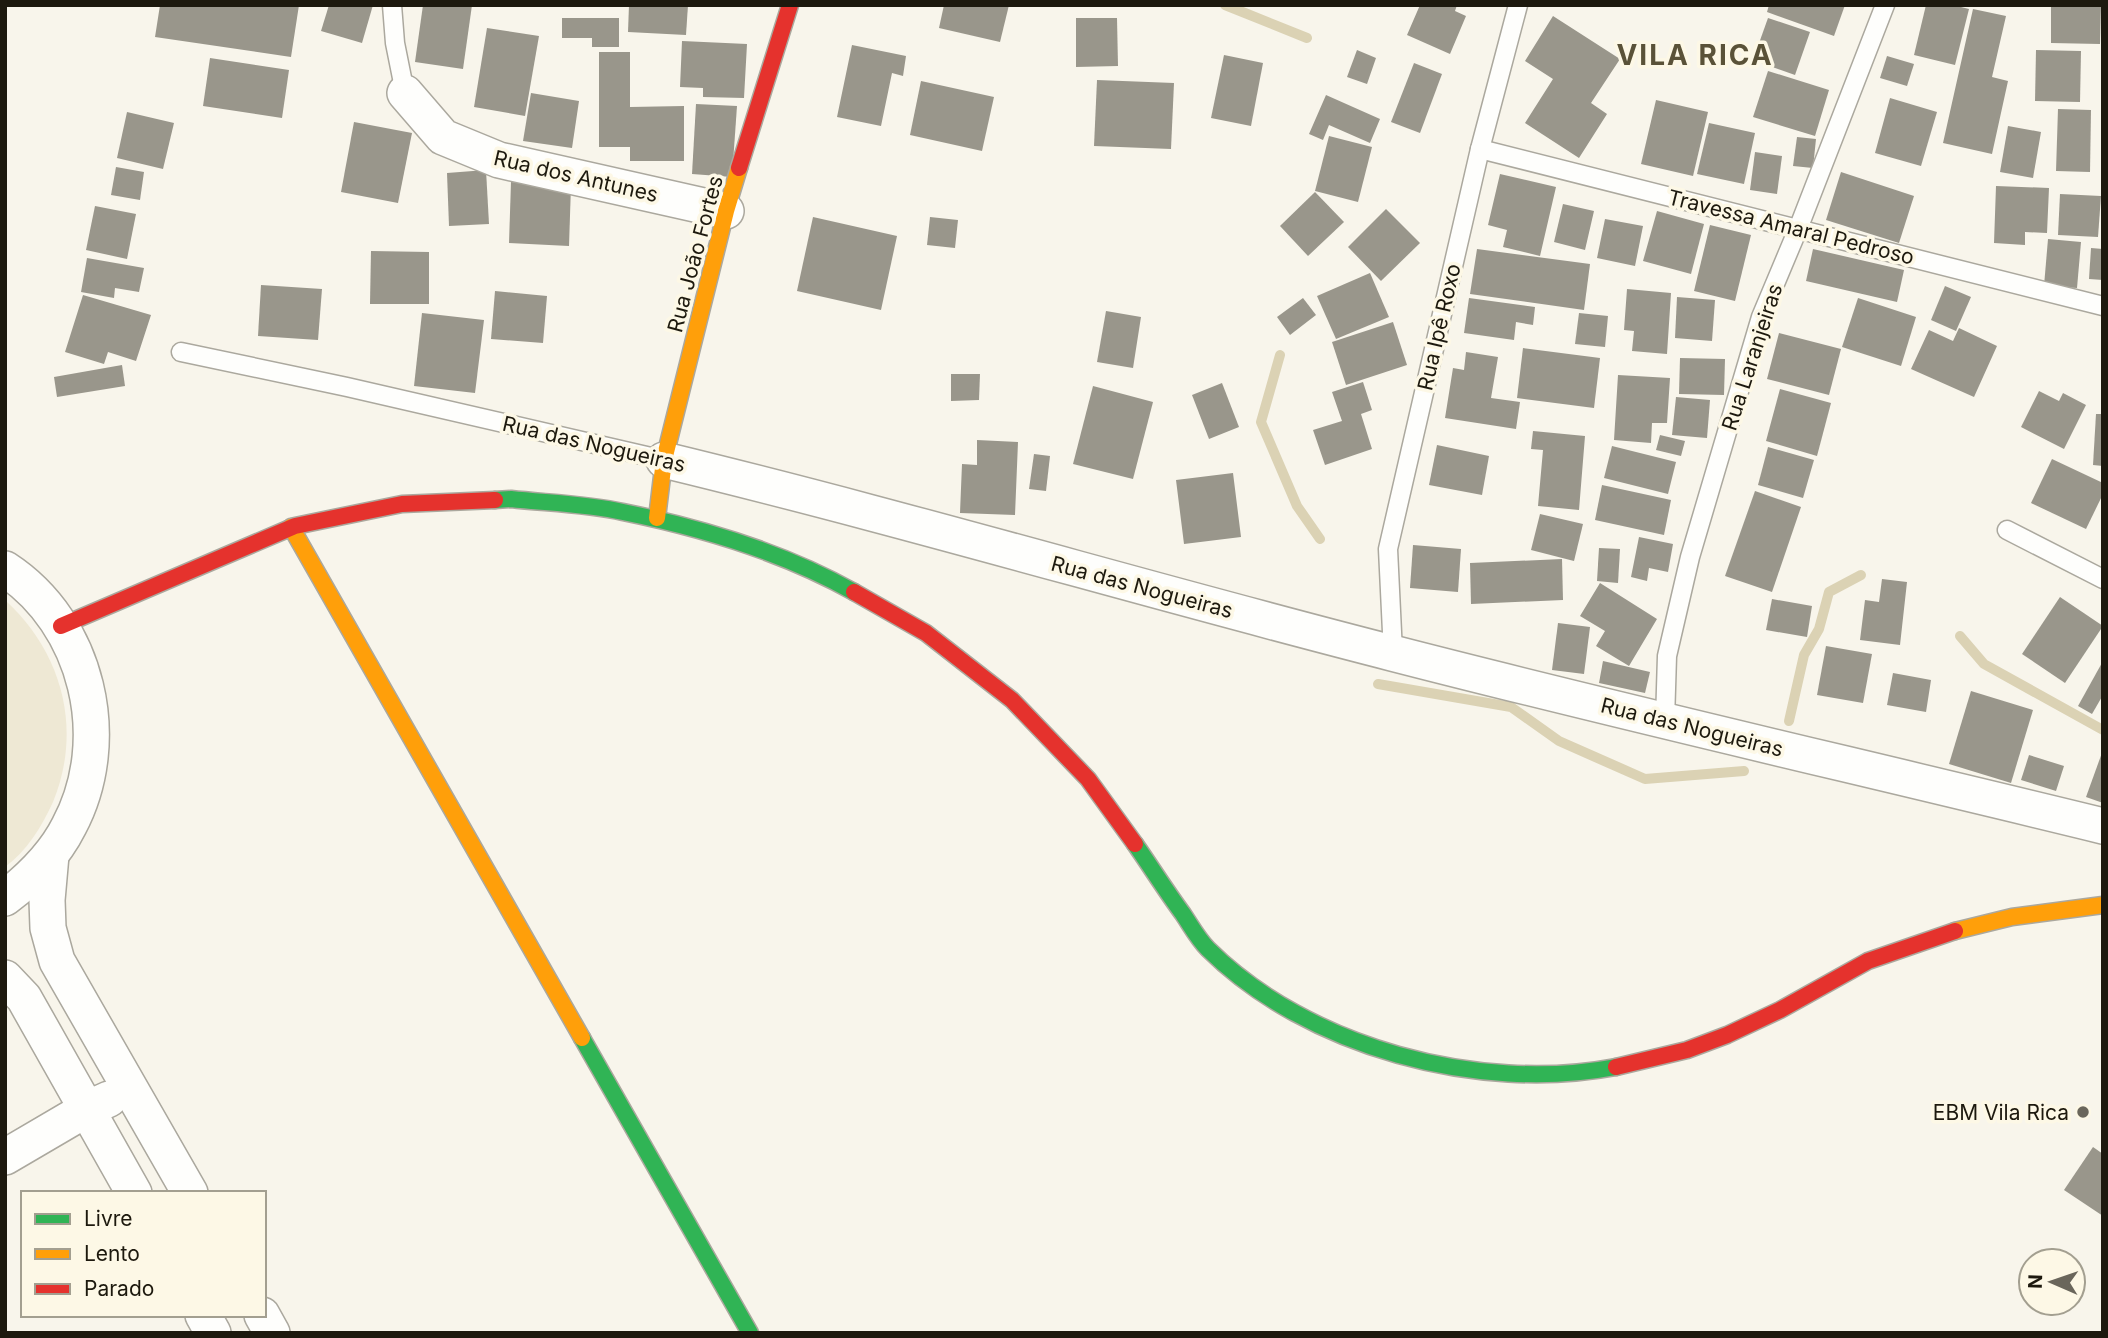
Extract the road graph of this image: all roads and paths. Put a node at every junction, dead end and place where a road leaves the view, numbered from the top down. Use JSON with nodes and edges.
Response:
{"nodes":[{"id":1,"x":392,"y":5,"type":"edge"},
{"id":2,"x":790,"y":5,"type":"edge"},
{"id":3,"x":1518,"y":5,"type":"edge"},
{"id":4,"x":1885,"y":5,"type":"edge"},
{"id":5,"x":405,"y":93,"type":"joint"},
{"id":6,"x":1480,"y":149,"type":"junction"},
{"id":7,"x":726,"y":211,"type":"junction"},
{"id":8,"x":1798,"y":229,"type":"junction"},
{"id":9,"x":2103,"y":306,"type":"edge"},
{"id":10,"x":181,"y":352,"type":"dead end"},
{"id":11,"x":664,"y":460,"type":"junction"},
{"id":12,"x":657,"y":518,"type":"junction"},
{"id":13,"x":291,"y":527,"type":"junction"},
{"id":14,"x":2007,"y":530,"type":"dead end"},
{"id":15,"x":5,"y":569,"type":"edge"},
{"id":16,"x":2103,"y":579,"type":"edge"},
{"id":17,"x":61,"y":626,"type":"junction"},
{"id":18,"x":1393,"y":653,"type":"junction"},
{"id":19,"x":1665,"y":721,"type":"junction"},
{"id":20,"x":2103,"y":826,"type":"edge"},
{"id":21,"x":51,"y":855,"type":"junction"},
{"id":22,"x":5,"y":898,"type":"edge"},
{"id":23,"x":2103,"y":905,"type":"edge"},
{"id":24,"x":5,"y":978,"type":"edge"},
{"id":25,"x":130,"y":1091,"type":"junction"},
{"id":26,"x":87,"y":1109,"type":"junction"},
{"id":27,"x":5,"y":1157,"type":"edge"},
{"id":28,"x":133,"y":1191,"type":"edge"},
{"id":29,"x":189,"y":1191,"type":"edge"},
{"id":30,"x":204,"y":1317,"type":"edge"},
{"id":31,"x":262,"y":1317,"type":"edge"},
{"id":32,"x":213,"y":1333,"type":"edge"},
{"id":33,"x":272,"y":1333,"type":"edge"},
{"id":34,"x":750,"y":1333,"type":"edge"}],
"edges":[{"from":1,"to":5,"type":"lane"},
{"from":2,"to":7,"type":"street","name":"Rua João Fortes"},
{"from":3,"to":6,"type":"lane","name":"Rua Ipê Roxo"},
{"from":4,"to":8,"type":"lane","name":"Rua Laranjeiras"},
{"from":5,"to":7,"type":"street","name":"Rua dos Antunes"},
{"from":6,"to":8,"type":"lane","name":"Travessa Amaral Pedroso"},
{"from":6,"to":18,"type":"lane","name":"Rua Ipê Roxo"},
{"from":7,"to":11,"type":"street","name":"Rua João Fortes"},
{"from":8,"to":9,"type":"lane","name":"Travessa Amaral Pedroso"},
{"from":8,"to":19,"type":"lane","name":"Rua Laranjeiras"},
{"from":10,"to":11,"type":"lane","name":"Rua das Nogueiras"},
{"from":11,"to":12,"type":"street","name":"Rua João Fortes"},
{"from":11,"to":18,"type":"street","name":"Rua das Nogueiras"},
{"from":12,"to":13,"type":"street"},
{"from":12,"to":23,"type":"street"},
{"from":13,"to":17,"type":"street"},
{"from":13,"to":34,"type":"street"},
{"from":14,"to":16,"type":"lane"},
{"from":15,"to":17,"type":"street"},
{"from":17,"to":21,"type":"street"},
{"from":18,"to":19,"type":"street","name":"Rua das Nogueiras"},
{"from":19,"to":20,"type":"street","name":"Rua das Nogueiras"},
{"from":21,"to":22,"type":"street"},
{"from":21,"to":25,"type":"street"},
{"from":24,"to":26,"type":"street"},
{"from":25,"to":26,"type":"street"},
{"from":25,"to":29,"type":"street"},
{"from":26,"to":27,"type":"street"},
{"from":26,"to":28,"type":"street"},
{"from":30,"to":32,"type":"street"},
{"from":31,"to":33,"type":"street"}]}
